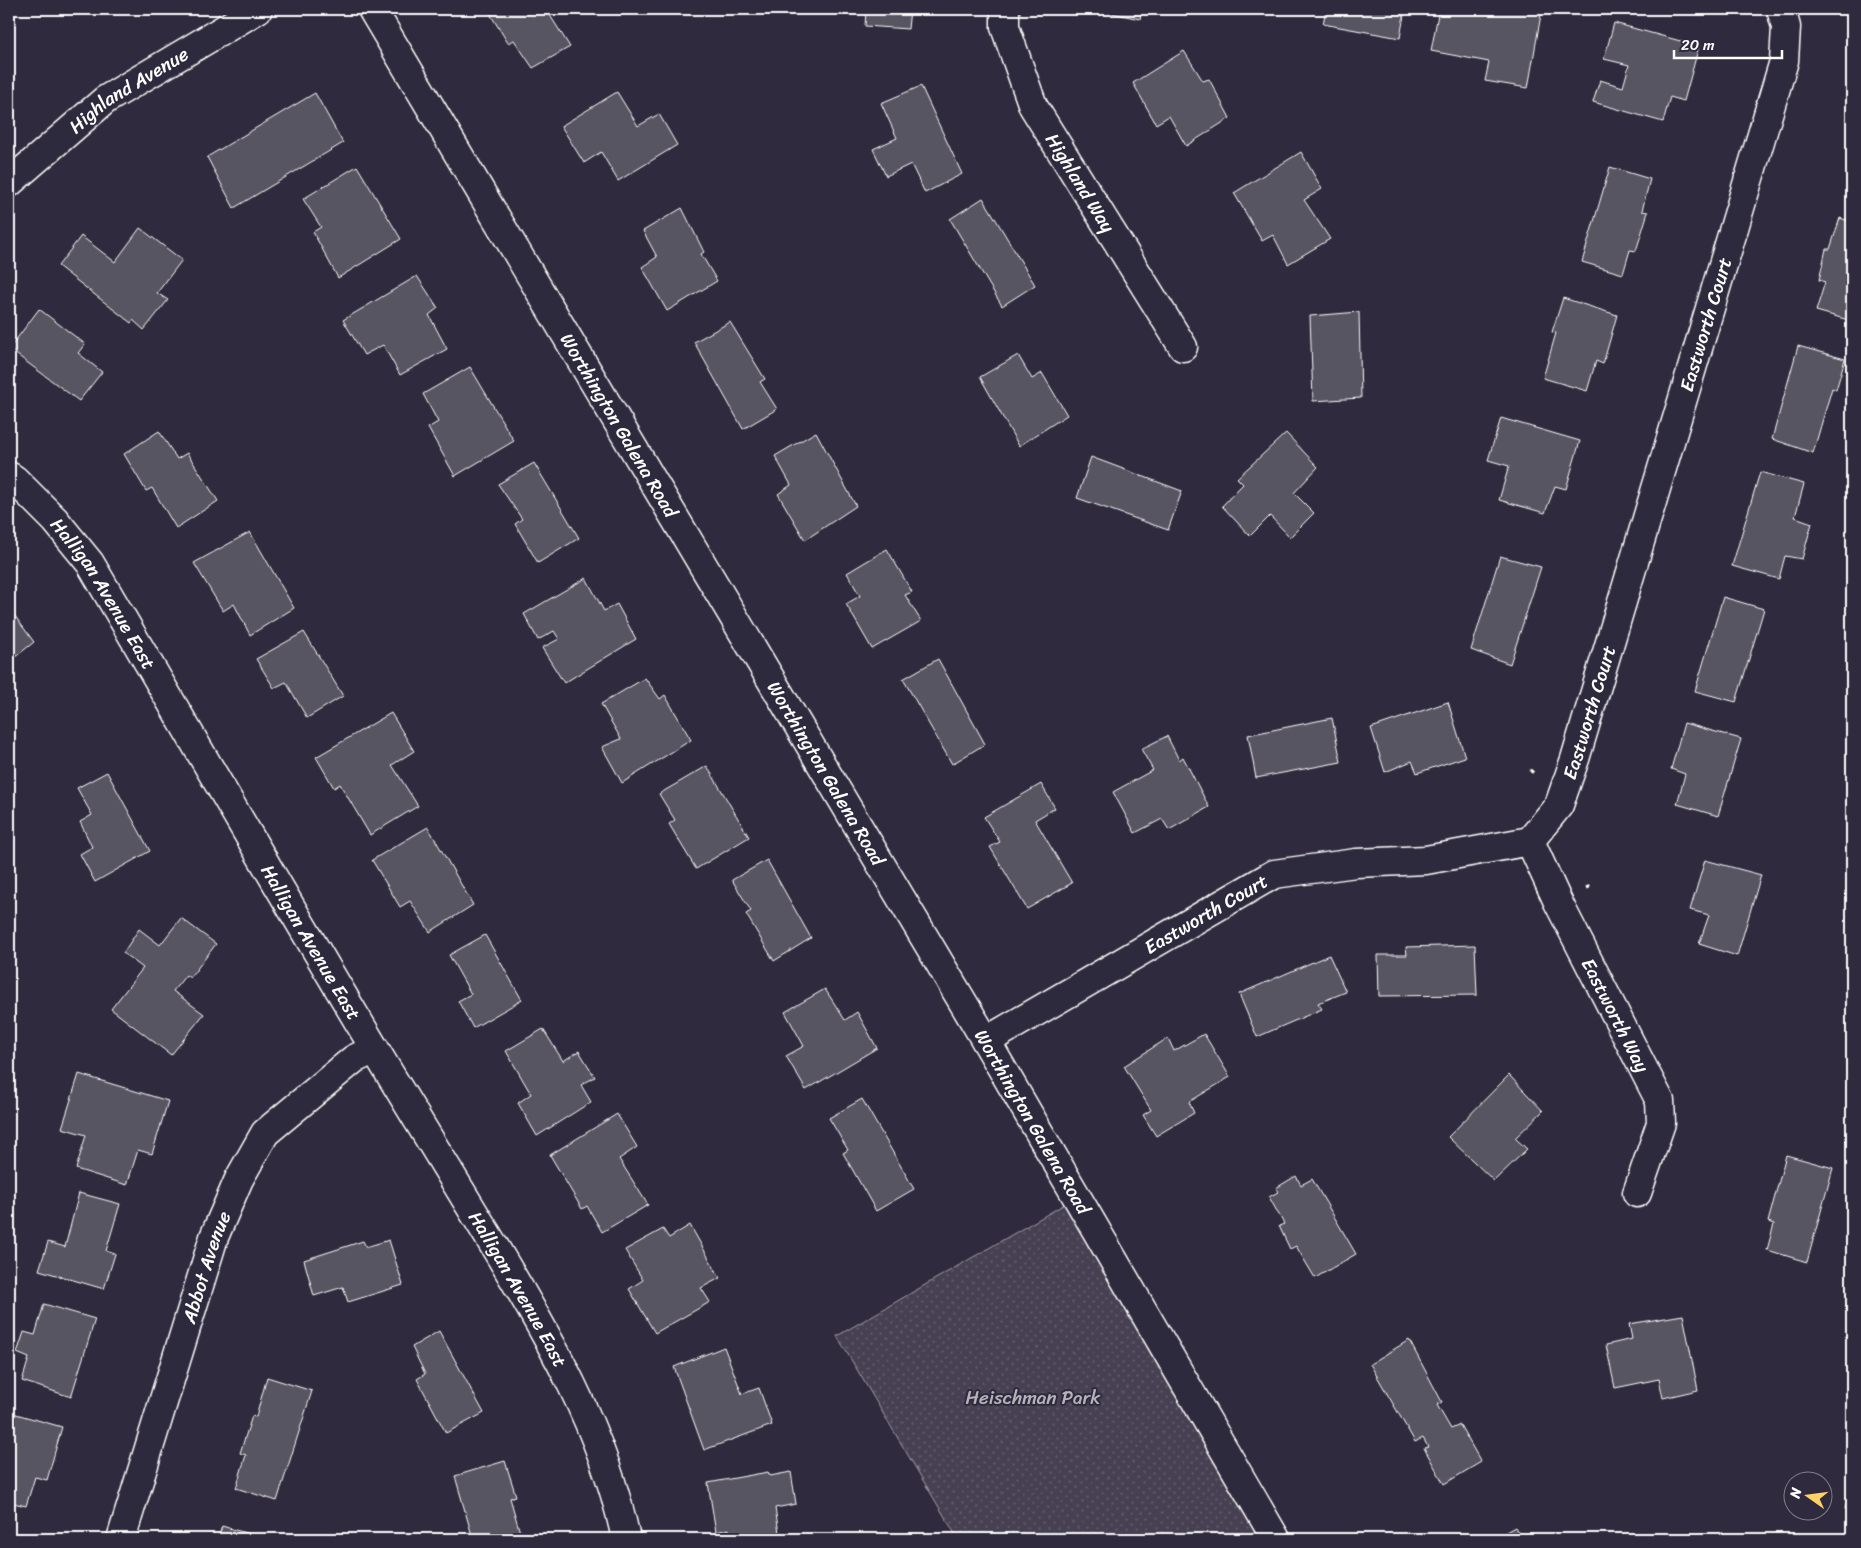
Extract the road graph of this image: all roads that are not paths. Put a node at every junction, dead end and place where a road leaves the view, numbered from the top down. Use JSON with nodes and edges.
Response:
{"nodes":[{"id":1,"x":258,"y":9,"type":"edge"},
{"id":2,"x":372,"y":9,"type":"edge"},
{"id":3,"x":1005,"y":9,"type":"edge"},
{"id":4,"x":1781,"y":9,"type":"edge"},
{"id":5,"x":9,"y":183,"type":"edge"},
{"id":6,"x":1183,"y":347,"type":"dead end"},
{"id":7,"x":9,"y":476,"type":"edge"},
{"id":8,"x":1530,"y":841,"type":"junction"},
{"id":9,"x":986,"y":1041,"type":"junction"},
{"id":10,"x":375,"y":1049,"type":"junction"},
{"id":11,"x":1637,"y":1193,"type":"dead end"},
{"id":12,"x":121,"y":1539,"type":"edge"},
{"id":13,"x":626,"y":1539,"type":"edge"},
{"id":14,"x":1276,"y":1539,"type":"edge"}],
"edges":[{"from":1,"to":5,"type":"street","name":"Highland Avenue"},
{"from":2,"to":9,"type":"street","name":"Worthington Galena Road"},
{"from":3,"to":6,"type":"street","name":"Highland Way"},
{"from":4,"to":8,"type":"street","name":"Eastworth Court"},
{"from":7,"to":10,"type":"street","name":"Halligan Avenue East"},
{"from":8,"to":9,"type":"street","name":"Eastworth Court"},
{"from":8,"to":11,"type":"street","name":"Eastworth Way"},
{"from":9,"to":14,"type":"street","name":"Worthington Galena Road"},
{"from":10,"to":12,"type":"street","name":"Abbot Avenue"},
{"from":10,"to":13,"type":"street","name":"Halligan Avenue East"}]}
